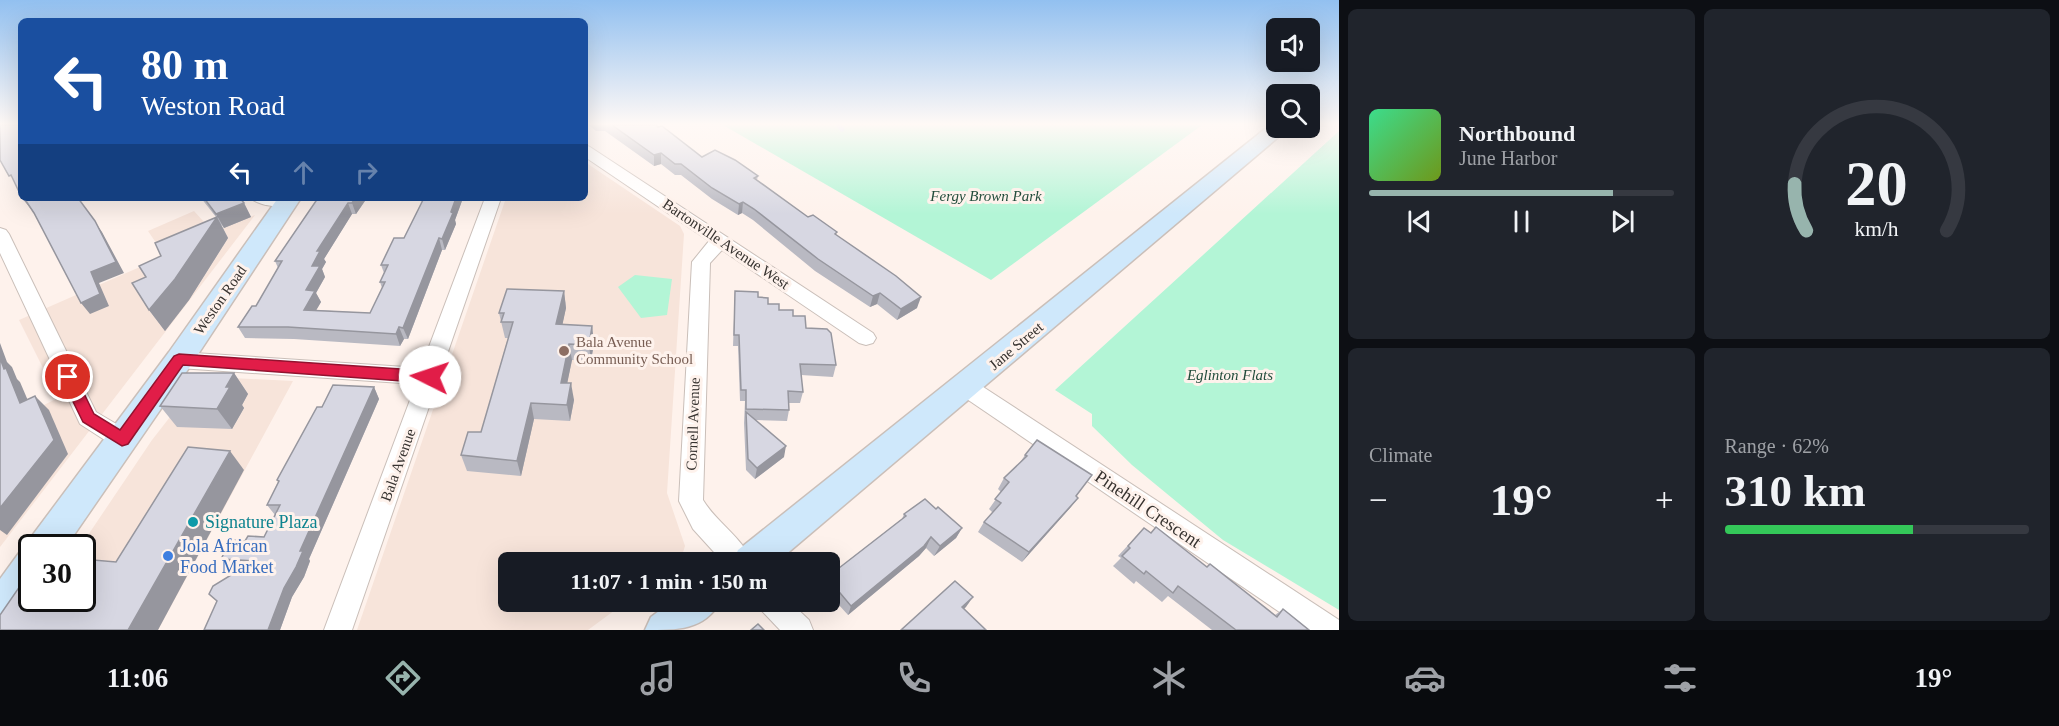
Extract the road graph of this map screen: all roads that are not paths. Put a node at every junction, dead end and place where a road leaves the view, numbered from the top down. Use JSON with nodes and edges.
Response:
{"nodes":[{"id":1,"x":592,"y":154,"type":"edge"},
{"id":2,"x":1247,"y":154,"type":"edge"},
{"id":3,"x":288,"y":201,"type":"edge"},
{"id":4,"x":492,"y":201,"type":"edge"},
{"id":5,"x":0,"y":234,"type":"edge"},
{"id":6,"x":721,"y":241,"type":"junction"},
{"id":7,"x":866,"y":338,"type":"dead end"},
{"id":8,"x":179,"y":360,"type":"junction"},
{"id":9,"x":430,"y":377,"type":"junction"},
{"id":10,"x":966,"y":387,"type":"junction"},
{"id":11,"x":122,"y":440,"type":"junction"},
{"id":12,"x":54,"y":534,"type":"edge"},
{"id":13,"x":730,"y":552,"type":"edge"},
{"id":14,"x":763,"y":552,"type":"edge"},
{"id":15,"x":18,"y":585,"type":"edge"},
{"id":16,"x":0,"y":610,"type":"edge"},
{"id":17,"x":688,"y":612,"type":"edge"},
{"id":18,"x":781,"y":612,"type":"edge"},
{"id":19,"x":338,"y":630,"type":"edge"},
{"id":20,"x":664,"y":630,"type":"edge"},
{"id":21,"x":799,"y":630,"type":"edge"},
{"id":22,"x":1330,"y":630,"type":"edge"}],
"edges":[{"from":1,"to":6,"type":"street","name":"Bartonville Avenue West"},
{"from":2,"to":10,"type":"main road","name":"Jane Street"},
{"from":3,"to":8,"type":"main road","name":"Weston Road"},
{"from":4,"to":9,"type":"street","name":"Bala Avenue"},
{"from":5,"to":11,"type":"street"},
{"from":6,"to":7,"type":"street","name":"Bartonville Avenue West"},
{"from":6,"to":13,"type":"street","name":"Cornell Avenue"},
{"from":8,"to":9,"type":"street"},
{"from":8,"to":11,"type":"main road","name":"Weston Road"},
{"from":9,"to":19,"type":"street","name":"Bala Avenue"},
{"from":10,"to":14,"type":"main road","name":"Jane Street"},
{"from":10,"to":22,"type":"street","name":"Pinehill Crescent"},
{"from":11,"to":12,"type":"main road","name":"Weston Road"},
{"from":15,"to":16,"type":"main road"},
{"from":17,"to":20,"type":"main road"},
{"from":18,"to":21,"type":"street"}]}
